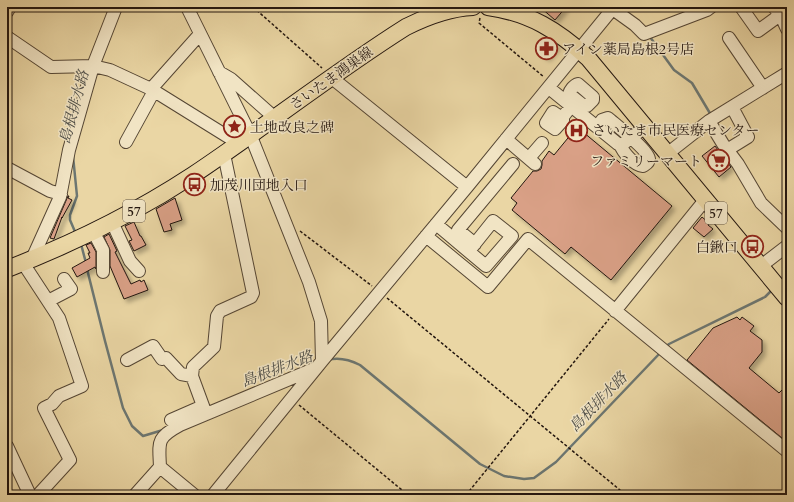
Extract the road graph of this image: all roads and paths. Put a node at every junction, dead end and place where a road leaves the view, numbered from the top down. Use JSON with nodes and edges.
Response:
{"nodes":[{"id":1,"x":10,"y":7,"type":"edge"},
{"id":2,"x":116,"y":7,"type":"edge"},
{"id":3,"x":187,"y":7,"type":"edge"},
{"id":4,"x":253,"y":7,"type":"edge"},
{"id":5,"x":711,"y":7,"type":"edge"},
{"id":6,"x":741,"y":7,"type":"edge"},
{"id":7,"x":450,"y":8,"type":"edge"},
{"id":8,"x":612,"y":8,"type":"edge"},
{"id":9,"x":481,"y":11,"type":"edge"},
{"id":10,"x":777,"y":11,"type":"edge"},
{"id":11,"x":7,"y":12,"type":"edge"},
{"id":12,"x":787,"y":29,"type":"edge"},
{"id":13,"x":200,"y":34,"type":"junction"},
{"id":14,"x":7,"y":37,"type":"edge"},
{"id":15,"x":729,"y":38,"type":"dead end"},
{"id":16,"x":579,"y":50,"type":"junction"},
{"id":17,"x":96,"y":67,"type":"junction"},
{"id":18,"x":219,"y":72,"type":"junction"},
{"id":19,"x":787,"y":73,"type":"edge"},
{"id":20,"x":332,"y":78,"type":"junction"},
{"id":21,"x":550,"y":86,"type":"junction"},
{"id":22,"x":763,"y":88,"type":"junction"},
{"id":23,"x":152,"y":90,"type":"junction"},
{"id":24,"x":574,"y":103,"type":"junction"},
{"id":25,"x":732,"y":107,"type":"junction"},
{"id":26,"x":275,"y":118,"type":"junction"},
{"id":27,"x":562,"y":118,"type":"dead end"},
{"id":28,"x":709,"y":121,"type":"junction"},
{"id":29,"x":596,"y":127,"type":"junction"},
{"id":30,"x":645,"y":127,"type":"junction"},
{"id":31,"x":632,"y":137,"type":"junction"},
{"id":32,"x":244,"y":139,"type":"junction"},
{"id":33,"x":506,"y":139,"type":"junction"},
{"id":34,"x":126,"y":142,"type":"dead end"},
{"id":35,"x":542,"y":143,"type":"dead end"},
{"id":36,"x":620,"y":144,"type":"junction"},
{"id":37,"x":727,"y":150,"type":"junction"},
{"id":38,"x":224,"y":154,"type":"junction"},
{"id":39,"x":667,"y":154,"type":"junction"},
{"id":40,"x":513,"y":164,"type":"dead end"},
{"id":41,"x":7,"y":168,"type":"edge"},
{"id":42,"x":467,"y":187,"type":"junction"},
{"id":43,"x":61,"y":194,"type":"junction"},
{"id":44,"x":705,"y":200,"type":"junction"},
{"id":45,"x":477,"y":207,"type":"junction"},
{"id":46,"x":283,"y":217,"type":"junction"},
{"id":47,"x":493,"y":221,"type":"junction"},
{"id":48,"x":112,"y":222,"type":"junction"},
{"id":49,"x":436,"y":224,"type":"junction"},
{"id":50,"x":787,"y":228,"type":"edge"},
{"id":51,"x":93,"y":231,"type":"junction"},
{"id":52,"x":426,"y":236,"type":"junction"},
{"id":53,"x":787,"y":246,"type":"edge"},
{"id":54,"x":472,"y":247,"type":"junction"},
{"id":55,"x":27,"y":261,"type":"junction"},
{"id":56,"x":761,"y":266,"type":"junction"},
{"id":57,"x":7,"y":269,"type":"edge"},
{"id":58,"x":139,"y":271,"type":"dead end"},
{"id":59,"x":103,"y":272,"type":"dead end"},
{"id":60,"x":64,"y":279,"type":"dead end"},
{"id":61,"x":379,"y":292,"type":"junction"},
{"id":62,"x":787,"y":298,"type":"edge"},
{"id":63,"x":48,"y":301,"type":"junction"},
{"id":64,"x":615,"y":311,"type":"junction"},
{"id":65,"x":127,"y":360,"type":"dead end"},
{"id":66,"x":319,"y":364,"type":"junction"},
{"id":67,"x":192,"y":376,"type":"junction"},
{"id":68,"x":274,"y":385,"type":"junction"},
{"id":69,"x":292,"y":399,"type":"junction"},
{"id":70,"x":204,"y":410,"type":"junction"},
{"id":71,"x":530,"y":416,"type":"junction"},
{"id":72,"x":172,"y":420,"type":"dead end"},
{"id":73,"x":7,"y":446,"type":"edge"},
{"id":74,"x":787,"y":452,"type":"edge"},
{"id":75,"x":160,"y":467,"type":"junction"},
{"id":76,"x":31,"y":495,"type":"edge"},
{"id":77,"x":135,"y":495,"type":"edge"},
{"id":78,"x":194,"y":495,"type":"edge"},
{"id":79,"x":212,"y":495,"type":"edge"},
{"id":80,"x":408,"y":495,"type":"edge"},
{"id":81,"x":466,"y":495,"type":"edge"},
{"id":82,"x":626,"y":495,"type":"edge"}],
"edges":[{"from":1,"to":11,"type":"street"},
{"from":2,"to":17,"type":"street"},
{"from":3,"to":13,"type":"street"},
{"from":4,"to":20,"type":"path"},
{"from":5,"to":8,"type":"street"},
{"from":6,"to":10,"type":"street"},
{"from":7,"to":9,"type":"main road","name":"さいたま鴻巣線","number":"57"},
{"from":7,"to":20,"type":"main road","name":"さいたま鴻巣線","number":"57"},
{"from":8,"to":16,"type":"street"},
{"from":9,"to":16,"type":"main road","name":"さいたま鴻巣線","number":"57"},
{"from":9,"to":21,"type":"path"},
{"from":10,"to":12,"type":"street"},
{"from":13,"to":18,"type":"street"},
{"from":13,"to":23,"type":"street"},
{"from":14,"to":17,"type":"street"},
{"from":15,"to":22,"type":"street"},
{"from":16,"to":21,"type":"street"},
{"from":16,"to":30,"type":"main road","name":"さいたま鴻巣線","number":"57"},
{"from":17,"to":23,"type":"street"},
{"from":17,"to":43,"type":"street"},
{"from":18,"to":26,"type":"street"},
{"from":18,"to":32,"type":"street"},
{"from":19,"to":22,"type":"street"},
{"from":20,"to":26,"type":"main road","name":"さいたま鴻巣線","number":"57"},
{"from":20,"to":42,"type":"street"},
{"from":21,"to":24,"type":"street"},
{"from":21,"to":33,"type":"street"},
{"from":22,"to":25,"type":"street"},
{"from":23,"to":32,"type":"street"},
{"from":23,"to":34,"type":"street"},
{"from":24,"to":27,"type":"street"},
{"from":24,"to":29,"type":"street"},
{"from":25,"to":28,"type":"street"},
{"from":25,"to":37,"type":"street"},
{"from":26,"to":32,"type":"main road","name":"さいたま鴻巣線","number":"57"},
{"from":28,"to":37,"type":"street"},
{"from":28,"to":39,"type":"street"},
{"from":29,"to":31,"type":"street"},
{"from":29,"to":36,"type":"street"},
{"from":30,"to":31,"type":"street"},
{"from":30,"to":39,"type":"main road","name":"さいたま鴻巣線","number":"57"},
{"from":31,"to":36,"type":"street"},
{"from":31,"to":36,"type":"street"},
{"from":32,"to":38,"type":"main road","name":"さいたま鴻巣線","number":"57"},
{"from":32,"to":46,"type":"street"},
{"from":33,"to":35,"type":"street"},
{"from":33,"to":42,"type":"street"},
{"from":37,"to":50,"type":"street"},
{"from":38,"to":48,"type":"main road","name":"さいたま鴻巣線","number":"57"},
{"from":38,"to":67,"type":"street"},
{"from":39,"to":44,"type":"main road","name":"さいたま鴻巣線","number":"57"},
{"from":40,"to":45,"type":"street"},
{"from":41,"to":43,"type":"street"},
{"from":42,"to":49,"type":"street"},
{"from":43,"to":55,"type":"street"},
{"from":44,"to":56,"type":"main road","name":"さいたま鴻巣線","number":"57"},
{"from":44,"to":64,"type":"street"},
{"from":45,"to":47,"type":"street"},
{"from":45,"to":54,"type":"street"},
{"from":46,"to":61,"type":"path"},
{"from":46,"to":66,"type":"street"},
{"from":47,"to":54,"type":"street"},
{"from":47,"to":54,"type":"street"},
{"from":48,"to":51,"type":"main road","name":"さいたま鴻巣線","number":"57"},
{"from":48,"to":58,"type":"street"},
{"from":49,"to":52,"type":"street"},
{"from":49,"to":54,"type":"street"},
{"from":51,"to":55,"type":"main road","name":"さいたま鴻巣線","number":"57"},
{"from":51,"to":59,"type":"street"},
{"from":52,"to":61,"type":"street"},
{"from":52,"to":64,"type":"street"},
{"from":53,"to":56,"type":"street"},
{"from":55,"to":57,"type":"main road","name":"さいたま鴻巣線","number":"57"},
{"from":55,"to":63,"type":"street"},
{"from":56,"to":62,"type":"main road","name":"さいたま鴻巣線","number":"57"},
{"from":60,"to":63,"type":"street"},
{"from":61,"to":66,"type":"street"},
{"from":61,"to":71,"type":"path"},
{"from":63,"to":76,"type":"street"},
{"from":64,"to":71,"type":"path"},
{"from":64,"to":74,"type":"street"},
{"from":65,"to":67,"type":"street"},
{"from":66,"to":68,"type":"street"},
{"from":66,"to":69,"type":"street"},
{"from":67,"to":70,"type":"street"},
{"from":68,"to":69,"type":"street"},
{"from":68,"to":70,"type":"street"},
{"from":69,"to":79,"type":"street"},
{"from":69,"to":80,"type":"path"},
{"from":70,"to":72,"type":"street"},
{"from":70,"to":75,"type":"street"},
{"from":71,"to":81,"type":"path"},
{"from":71,"to":82,"type":"path"},
{"from":73,"to":76,"type":"street"},
{"from":75,"to":77,"type":"street"},
{"from":75,"to":78,"type":"street"}]}
